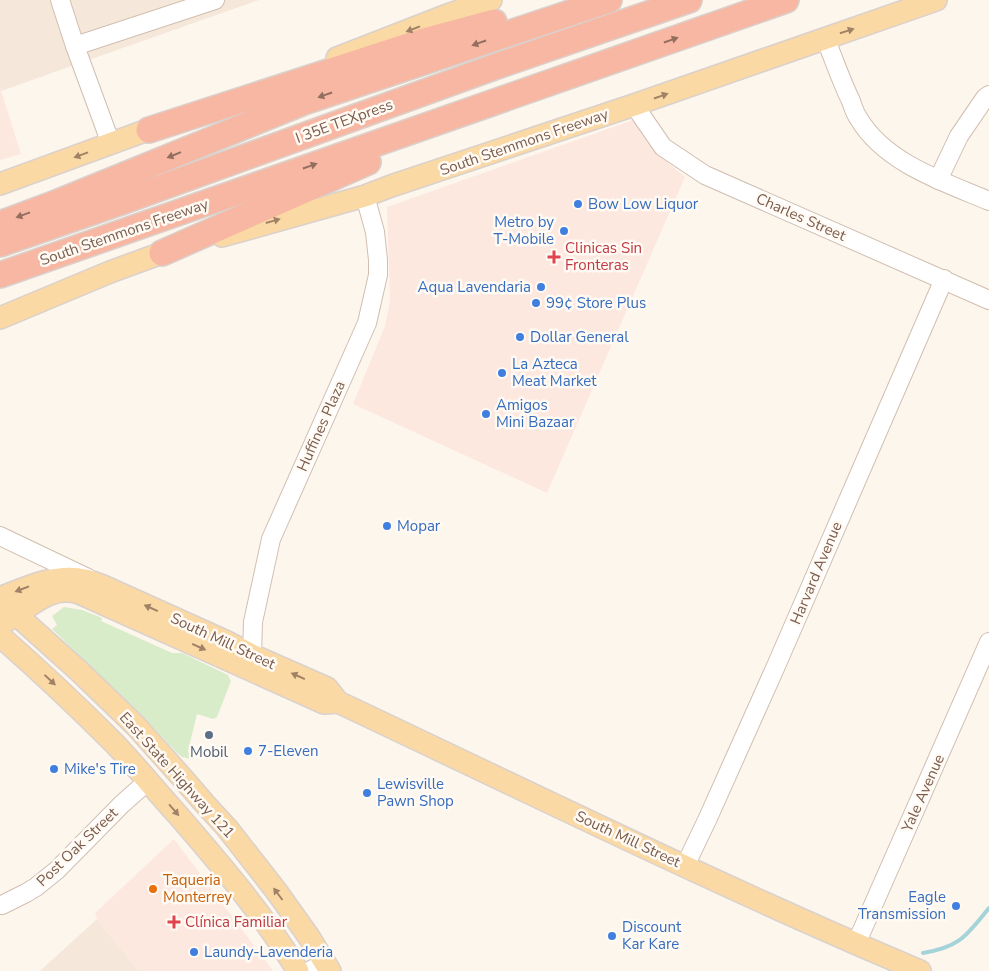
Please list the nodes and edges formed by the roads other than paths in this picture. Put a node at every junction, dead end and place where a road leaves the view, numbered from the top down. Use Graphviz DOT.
graph roads {
  1 [pos="60,0"];
  2 [pos="215,0"];
  3 [pos="492,0"];
  4 [pos="574,0"];
  5 [pos="609,0"];
  6 [pos="689,0"];
  7 [pos="786,0"];
  8 [pos="936,0"];
  9 [pos="825,38"];
  10 [pos="75,46"];
  11 [pos="575,73"];
  12 [pos="989,95"];
  13 [pos="634,105"];
  14 [pos="348,120"];
  15 [pos="149,130"];
  16 [pos="111,144"];
  17 [pos="938,180"];
  18 [pos="6,181"];
  19 [pos="365,196"];
  20 [pos="989,201"];
  21 [pos="56,203"];
  22 [pos="0,224"];
  23 [pos="0,244"];
  24 [pos="162,253"];
  25 [pos="110,272"];
  26 [pos="0,276"];
  27 [pos="944,279"];
  28 [pos="989,300"];
  29 [pos="0,302"];
  30 [pos="0,318"];
  31 [pos="0,536"];
  32 [pos="100,594"];
  33 [pos="0,599"];
  34 [pos="9,620"];
  35 [pos="0,636"];
  36 [pos="989,642"];
  37 [pos="0,651"];
  38 [pos="22,655"];
  39 [pos="250,662"];
  40 [pos="148,781"];
  41 [pos="685,866"];
  42 [pos="2,905"];
  43 [pos="856,944"];
  44 [pos="322,968"];
  45 [pos="298,971"];
  46 [pos="920,971"];
  1 -- 10 [label="street"];
  2 -- 10 [label="street"];
  3 -- 15 [label="main road, one-way"];
  4 -- 15 [label="highway"];
  5 -- 21 [label="highway, one-way"];
  6 -- 14 [label="highway, I 35E TEXpress"];
  11 -- 7 [label="highway, South Stemmons Freeway, one-way"];
  9 -- 8 [label="main road, South Stemmons Freeway, one-way"];
  13 -- 9 [label="main road, South Stemmons Freeway, one-way"];
  9 -- 17 [label="street"];
  10 -- 16 [label="street"];
  11 -- 24 [label="highway"];
  26 -- 11 [label="highway, South Stemmons Freeway, one-way"];
  12 -- 17 [label="street"];
  13 -- 19 [label="main road, South Stemmons Freeway"];
  13 -- 27 [label="street, Charles Street"];
  14 -- 21 [label="highway"];
  14 -- 23 [label="highway, I 35E TEXpress"];
  15 -- 16 [label="main road"];
  16 -- 18 [label="main road, one-way"];
  17 -- 20 [label="street"];
  24 -- 19 [label="main road, South Stemmons Freeway, one-way"];
  19 -- 39 [label="street, Huffines Plaza"];
  21 -- 22 [label="highway, one-way"];
  24 -- 25 [label="main road, South Stemmons Freeway"];
  25 -- 29 [label="main road, South Stemmons Freeway"];
  25 -- 30 [label="main road, South Stemmons Freeway"];
  27 -- 28 [label="street, Charles Street"];
  27 -- 41 [label="street, Harvard Avenue"];
  31 -- 32 [label="street, South Mill Street"];
  32 -- 33 [label="main road, South Mill Street, one-way"];
  32 -- 34 [label="main road, South Mill Street"];
  32 -- 39 [label="main road, South Mill Street"];
  33 -- 34 [label="main road, East State Highway 121"];
  44 -- 34 [label="main road, East State Highway 121, one-way"];
  35 -- 38 [label="main road, East State Highway 121"];
  36 -- 43 [label="street, Yale Avenue"];
  37 -- 38 [label="main road"];
  38 -- 40 [label="main road, East State Highway 121, one-way"];
  39 -- 41 [label="main road, South Mill Street"];
  40 -- 42 [label="street, Post Oak Street"];
  40 -- 45 [label="main road, East State Highway 121, one-way"];
  41 -- 43 [label="main road, South Mill Street"];
  43 -- 46 [label="main road, South Mill Street"];
}
